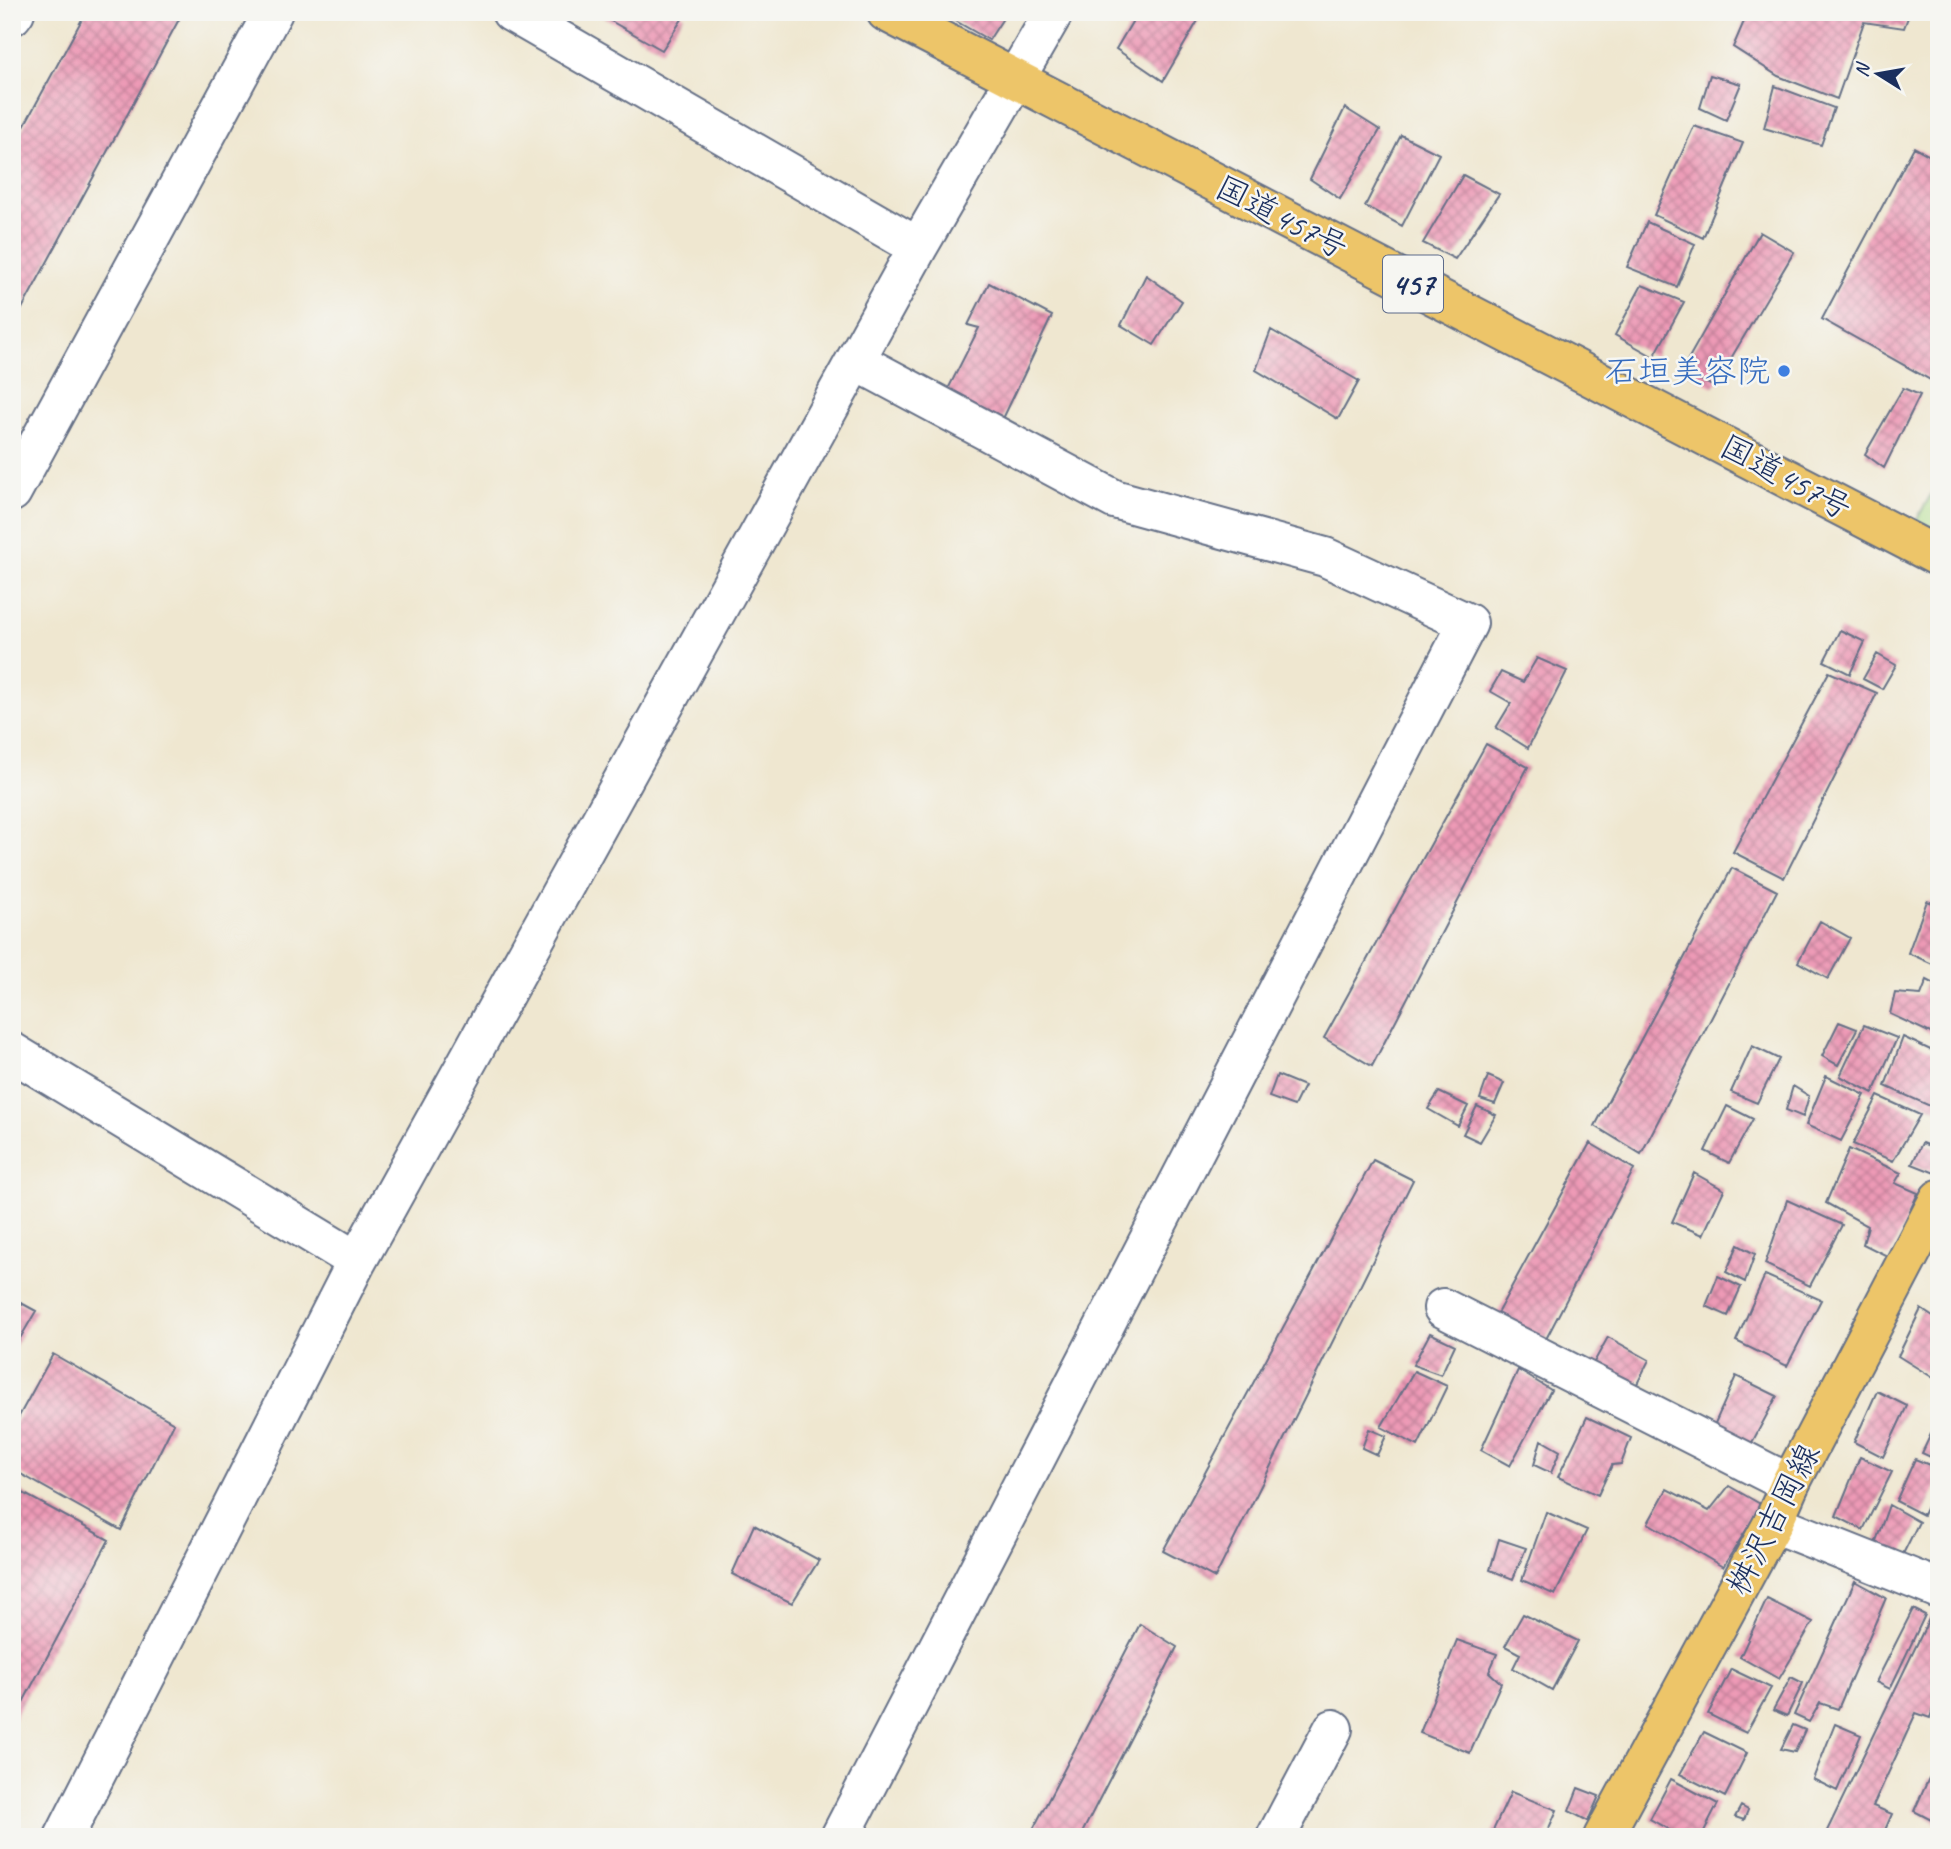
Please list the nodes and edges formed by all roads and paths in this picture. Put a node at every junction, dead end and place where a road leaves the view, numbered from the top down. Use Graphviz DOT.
graph roads {
  1 [pos="273,12"];
  2 [pos="511,12"];
  3 [pos="886,12"];
  4 [pos="1054,12"];
  5 [pos="1014,80"];
  6 [pos="918,247"];
  7 [pos="856,361"];
  8 [pos="12,492"];
  9 [pos="1939,557"];
  10 [pos="12,1052"];
  11 [pos="1939,1199"];
  12 [pos="357,1261"];
  13 [pos="1443,1308"];
  14 [pos="1790,1484"];
  15 [pos="1773,1523"];
  16 [pos="1939,1588"];
  17 [pos="1334,1729"];
  18 [pos="64,1837"];
  19 [pos="840,1837"];
  20 [pos="1276,1837"];
  21 [pos="1603,1837"];
  1 -- 8 [label="street"];
  2 -- 6 [label="street"];
  3 -- 5 [label="main road, 国道457号 / 457"];
  4 -- 5 [label="street"];
  5 -- 6 [label="street"];
  5 -- 9 [label="main road, 国道457号 / 457"];
  6 -- 7 [label="street"];
  7 -- 12 [label="street"];
  7 -- 19 [label="street"];
  10 -- 12 [label="street"];
  11 -- 14 [label="main road, 桝沢吉岡線"];
  12 -- 18 [label="street"];
  13 -- 14 [label="street"];
  14 -- 15 [label="main road, 桝沢吉岡線"];
  15 -- 16 [label="street"];
  15 -- 21 [label="main road, 桝沢吉岡線"];
  17 -- 20 [label="street"];
}
